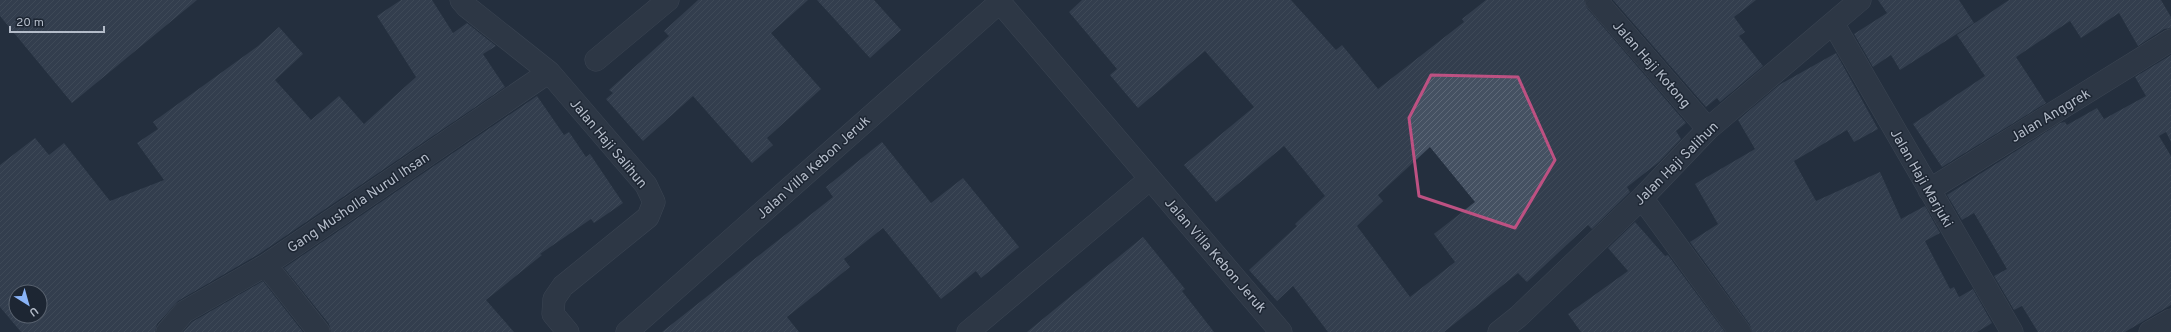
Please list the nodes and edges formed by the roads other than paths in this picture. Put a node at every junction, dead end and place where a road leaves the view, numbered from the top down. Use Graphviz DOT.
graph roads {
  1 [pos="461,0"];
  2 [pos="668,0"];
  3 [pos="1596,0"];
  4 [pos="1860,0"];
  5 [pos="999,1"];
  6 [pos="1833,23"];
  7 [pos="2171,40"];
  8 [pos="596,60"];
  9 [pos="549,72"];
  10 [pos="1708,129"];
  11 [pos="1150,179"];
  12 [pos="1929,190"];
  13 [pos="1642,198"];
  14 [pos="266,265"];
  15 [pos="2171,320"];
  16 [pos="1278,331"];
  17 [pos="167,332"];
  18 [pos="319,332"];
  19 [pos="568,332"];
  20 [pos="627,332"];
  21 [pos="968,332"];
  22 [pos="1499,332"];
  23 [pos="1740,332"];
  24 [pos="2012,332"];
  25 [pos="2150,332"];
  1 -- 9 [label="street, Jalan Haji Salihun"];
  2 -- 8 [label="street"];
  3 -- 10 [label="street, Jalan Haji Kotong"];
  4 -- 6 [label="street, Jalan Haji Salihun"];
  5 -- 11 [label="street, Jalan Villa Kebon Jeruk"];
  5 -- 20 [label="street, Jalan Villa Kebon Jeruk"];
  6 -- 10 [label="street, Jalan Haji Salihun"];
  6 -- 12 [label="street, Jalan Haji Marjuki"];
  7 -- 12 [label="street, Jalan Anggrek"];
  9 -- 14 [label="street, Gang Musholla Nurul Ihsan"];
  9 -- 19 [label="street, Jalan Haji Salihun"];
  10 -- 13 [label="street, Jalan Haji Salihun"];
  11 -- 16 [label="street, Jalan Villa Kebon Jeruk"];
  11 -- 21 [label="street"];
  12 -- 24 [label="street, Jalan Haji Marjuki"];
  13 -- 22 [label="street, Jalan Haji Salihun"];
  13 -- 23 [label="street"];
  14 -- 17 [label="street, Gang Musholla Nurul Ihsan"];
  14 -- 18 [label="street"];
  15 -- 25 [label="street"];
}
